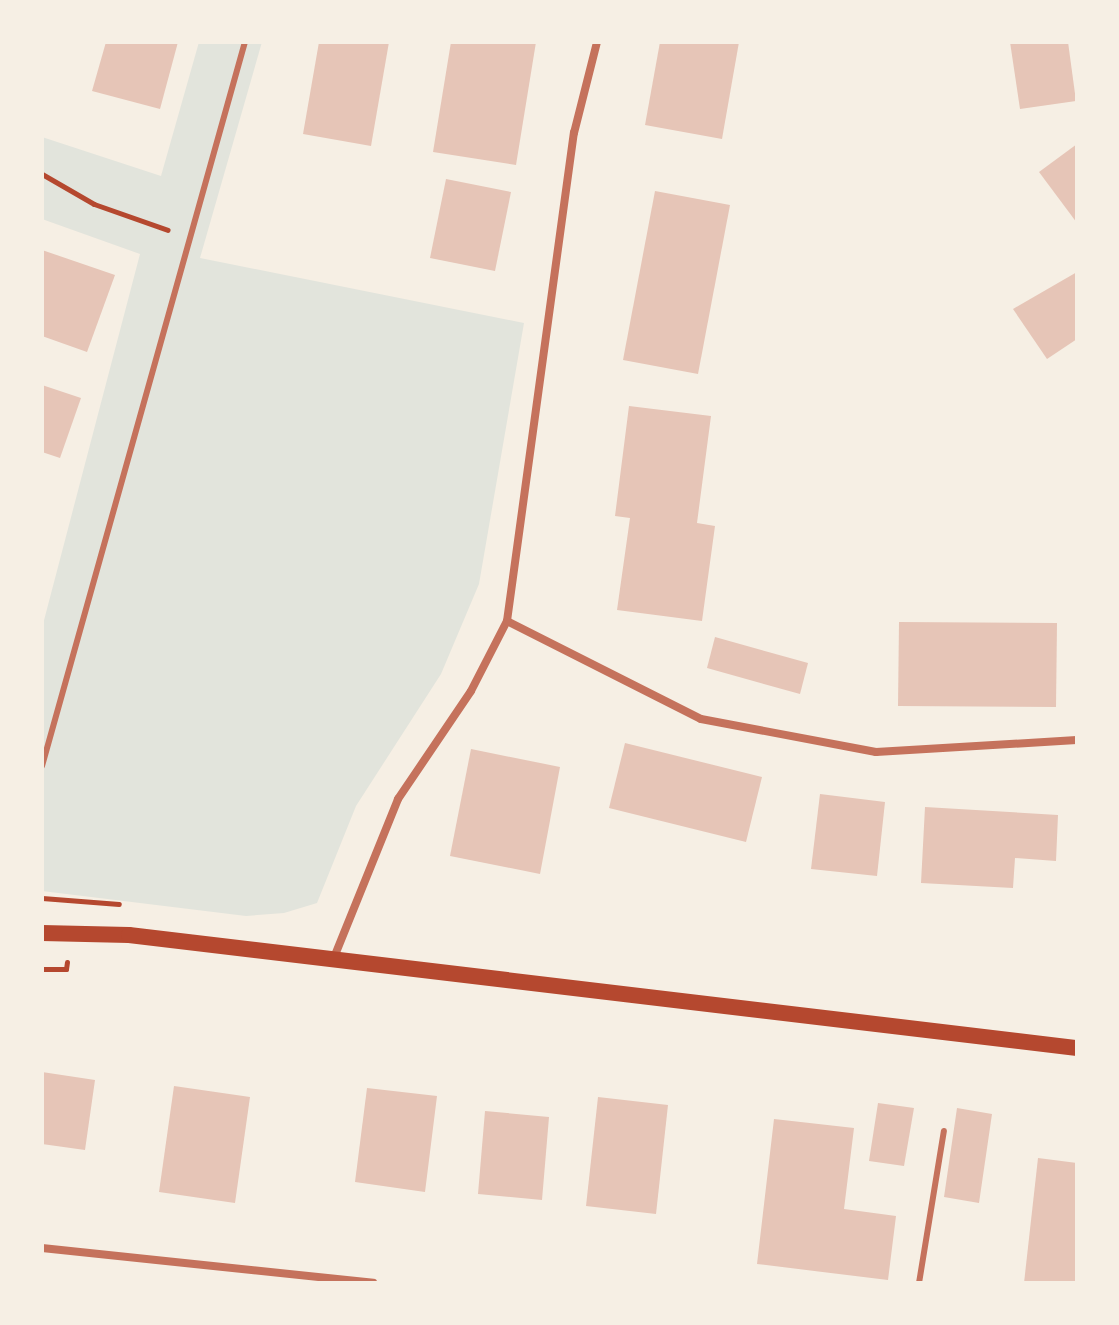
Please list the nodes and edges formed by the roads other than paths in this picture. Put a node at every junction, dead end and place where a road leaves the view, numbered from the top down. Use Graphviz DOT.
graph roads {
  1 [pos="245,42"];
  2 [pos="597,42"];
  3 [pos="507,621"];
  4 [pos="1077,740"];
  5 [pos="42,766"];
  6 [pos="42,933"];
  7 [pos="333,960"];
  8 [pos="1077,1048"];
  9 [pos="944,1131"];
  10 [pos="42,1248"];
  11 [pos="373,1283"];
  12 [pos="919,1283"];
  1 -- 5 [label="lane"];
  2 -- 3 [label="street"];
  3 -- 4 [label="street"];
  3 -- 7 [label="street"];
  6 -- 7 [label="main road"];
  7 -- 8 [label="main road"];
  9 -- 12 [label="lane"];
  10 -- 11 [label="street"];
}
